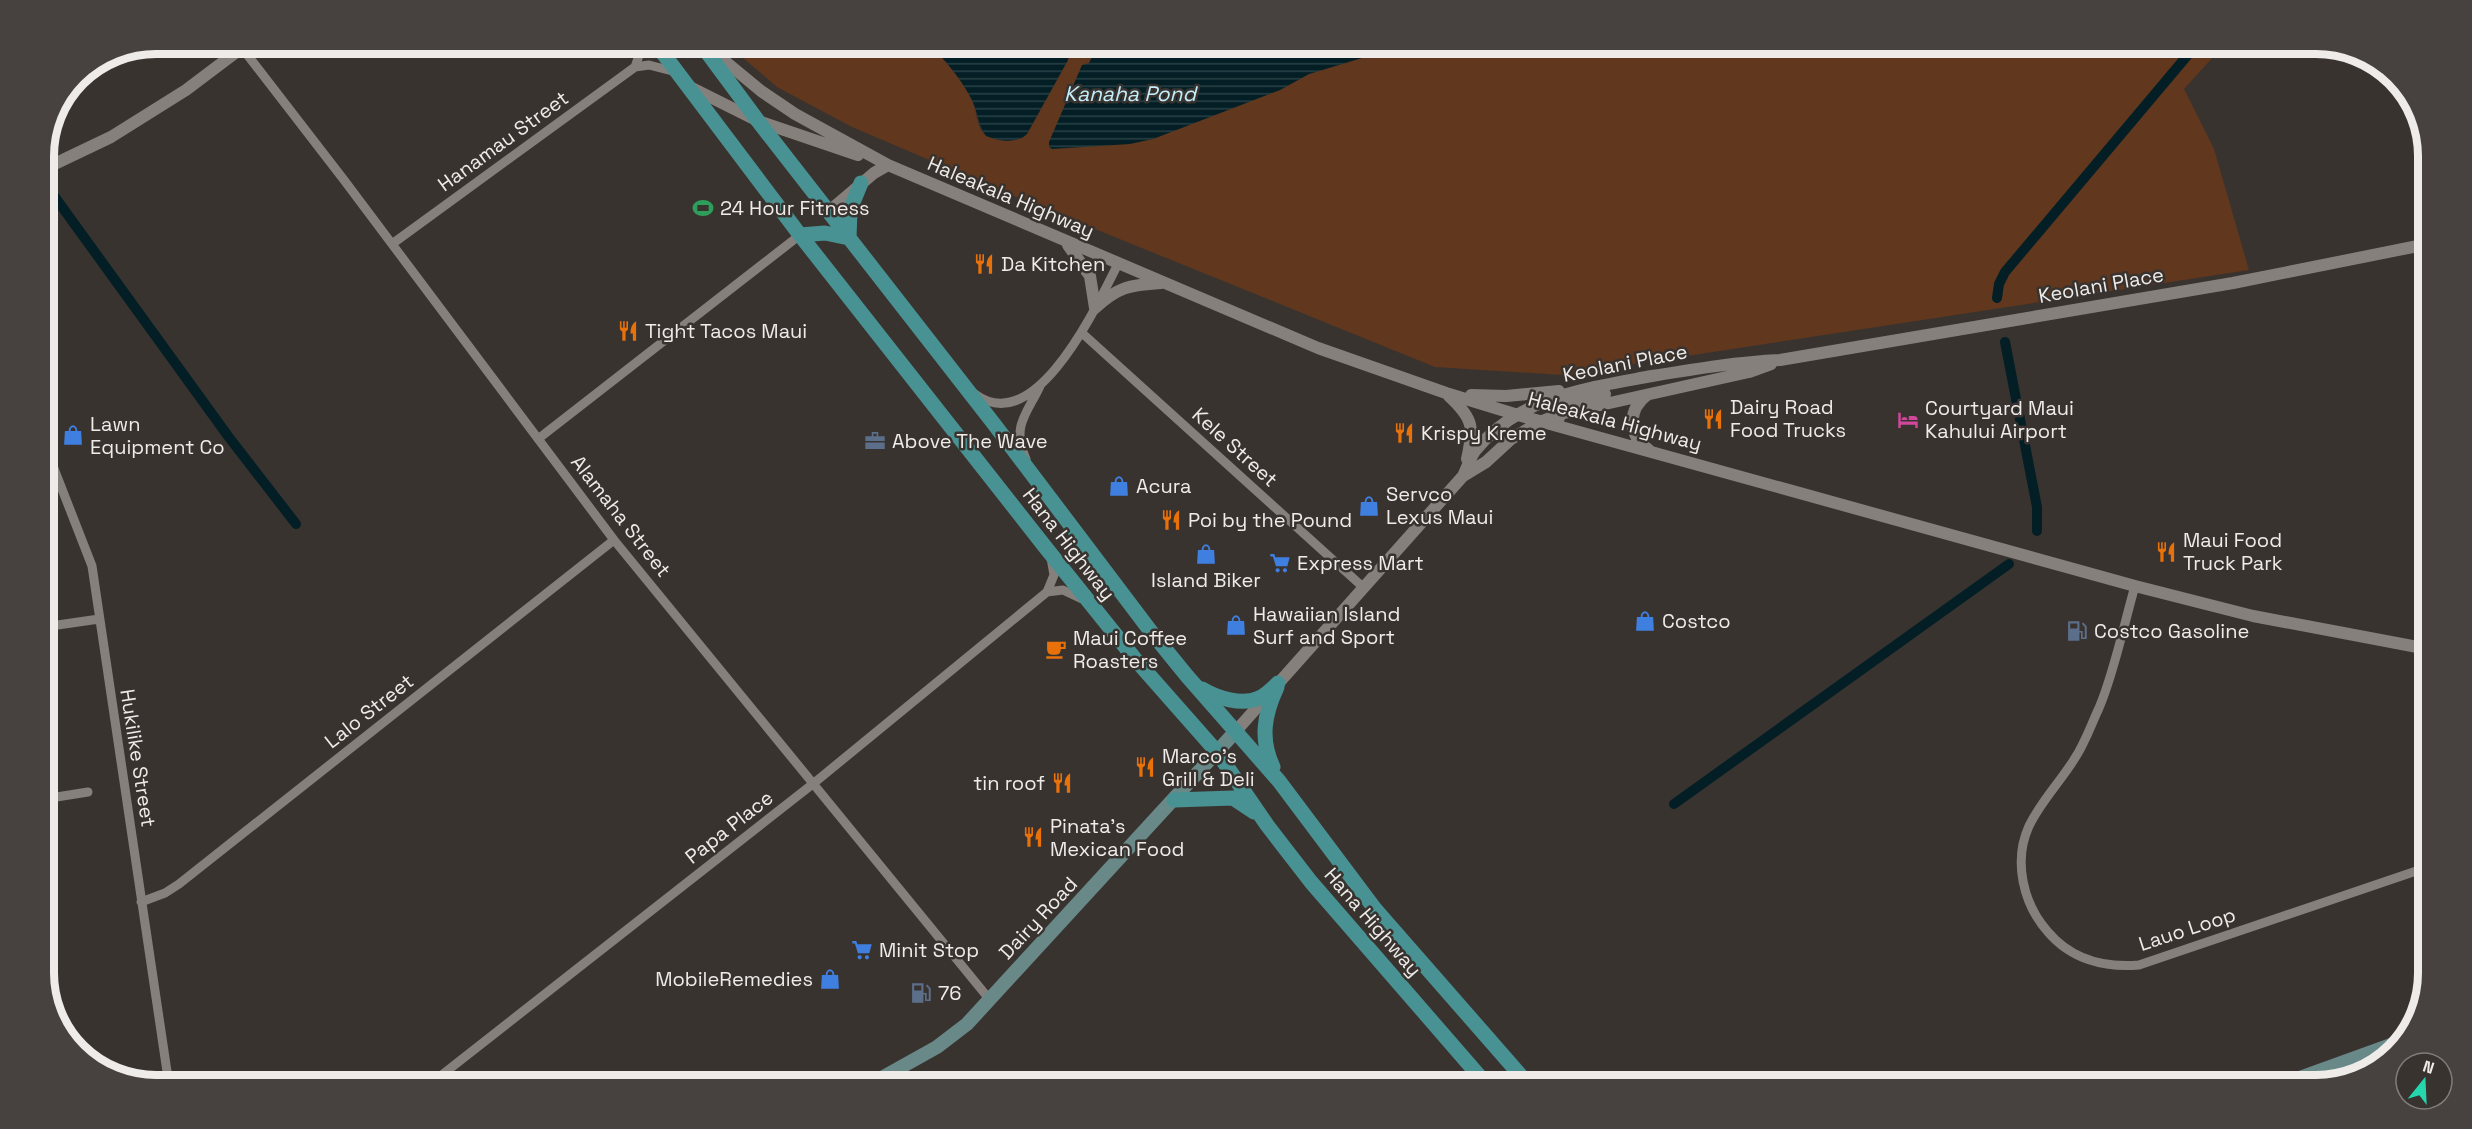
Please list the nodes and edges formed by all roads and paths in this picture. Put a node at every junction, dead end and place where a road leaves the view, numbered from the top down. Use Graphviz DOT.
graph roads {
  1 [pos="231,54"];
  2 [pos="249,54"];
  3 [pos="640,54"];
  4 [pos="664,54"];
  5 [pos="709,54"];
  6 [pos="715,54"];
  7 [pos="635,67"];
  8 [pos="680,73"];
  9 [pos="692,88"];
  10 [pos="758,121"];
  11 [pos="54,164"];
  12 [pos="888,165"];
  13 [pos="861,183"];
  14 [pos="828,212"];
  15 [pos="800,235"];
  16 [pos="849,238"];
  17 [pos="1065,242"];
  18 [pos="392,244"];
  19 [pos="2418,246"];
  20 [pos="1118,264"];
  21 [pos="1164,283"];
  22 [pos="1095,308"];
  23 [pos="1082,333"];
  24 [pos="1780,360"];
  25 [pos="1678,372"];
  26 [pos="1041,384"];
  27 [pos="965,387"];
  28 [pos="1575,390"];
  29 [pos="1653,392"];
  30 [pos="1446,393"];
  31 [pos="1518,415"];
  32 [pos="1559,419"];
  33 [pos="1542,421"];
  34 [pos="538,439"];
  35 [pos="1653,452"];
  36 [pos="54,469"];
  37 [pos="1032,474"];
  38 [pos="1463,476"];
  39 [pos="614,540"];
  40 [pos="1046,548"];
  41 [pos="2135,586"];
  42 [pos="1364,588"];
  43 [pos="1047,592"];
  44 [pos="1089,603"];
  45 [pos="99,619"];
  46 [pos="54,626"];
  47 [pos="2418,648"];
  48 [pos="1187,676"];
  49 [pos="1278,683"];
  50 [pos="1236,731"];
  51 [pos="1217,753"];
  52 [pos="1279,781"];
  53 [pos="814,783"];
  54 [pos="88,792"];
  55 [pos="54,797"];
  56 [pos="1174,800"];
  57 [pos="1267,825"];
  58 [pos="2418,870"];
  59 [pos="141,902"];
  60 [pos="990,1000"];
  61 [pos="1454,1047"];
  62 [pos="2386,1047"];
  63 [pos="167,1075"];
  64 [pos="443,1075"];
  65 [pos="887,1075"];
  66 [pos="1472,1075"];
  67 [pos="1478,1075"];
  68 [pos="1519,1075"];
  69 [pos="2310,1075"];
  1 -- 11 [label="street"];
  2 -- 18 [label="street, Alamaha Street"];
  3 -- 7 [label="street"];
  4 -- 8 [label="main road, Hana Highway"];
  5 -- 10 [label="main road, Hana Highway"];
  6 -- 12 [label="street, Haleakala Highway"];
  7 -- 8 [label="street"];
  7 -- 18 [label="street, Hanamau Street"];
  8 -- 9 [label="main road, Hana Highway"];
  9 -- 10 [label="street, Haleakala Highway"];
  9 -- 15 [label="main road, Hana Highway"];
  10 -- 12 [label="street, Haleakala Highway"];
  10 -- 14 [label="main road, Hana Highway"];
  12 -- 13 [label="street"];
  12 -- 17 [label="street, Haleakala Highway"];
  13 -- 14 [label="street"];
  13 -- 16 [label="main road"];
  14 -- 15 [label="main road"];
  14 -- 16 [label="main road, Hana Highway"];
  15 -- 16 [label="main road"];
  15 -- 34 [label="street"];
  15 -- 40 [label="main road, Hana Highway"];
  16 -- 27 [label="main road, Hana Highway"];
  17 -- 20 [label="street, Haleakala Highway"];
  17 -- 22 [label="street"];
  18 -- 34 [label="street, Alamaha Street"];
  19 -- 24 [label="street, Keolani Place"];
  20 -- 21 [label="street, Haleakala Highway"];
  20 -- 22 [label="street"];
  21 -- 22 [label="street"];
  21 -- 30 [label="street, Haleakala Highway"];
  22 -- 23 [label="street"];
  23 -- 26 [label="street"];
  23 -- 42 [label="street, Kele Street"];
  24 -- 25 [label="street, Keolani Place"];
  24 -- 29 [label="street, Keolani Place"];
  25 -- 28 [label="street, Keolani Place"];
  25 -- 32 [label="street"];
  26 -- 27 [label="street"];
  26 -- 37 [label="street"];
  27 -- 37 [label="main road, Hana Highway"];
  28 -- 30 [label="street"];
  28 -- 31 [label="street, Keolani Place"];
  29 -- 32 [label="street, Keolani Place"];
  29 -- 35 [label="street"];
  30 -- 31 [label="street, Haleakala Highway"];
  30 -- 38 [label="street"];
  31 -- 33 [label="street, Haleakala Highway"];
  31 -- 38 [label="street"];
  32 -- 33 [label="street, Haleakala Highway"];
  32 -- 35 [label="street, Haleakala Highway"];
  33 -- 38 [label="street"];
  34 -- 39 [label="street, Alamaha Street"];
  35 -- 41 [label="street, Haleakala Highway"];
  36 -- 45 [label="street, Hukilike Street"];
  37 -- 48 [label="main road, Hana Highway"];
  38 -- 42 [label="street"];
  39 -- 53 [label="street, Alamaha Street"];
  39 -- 59 [label="street, Lalo Street"];
  40 -- 43 [label="street"];
  40 -- 44 [label="main road, Hana Highway"];
  41 -- 47 [label="street, Haleakala Highway"];
  41 -- 58 [label="street, Lauo Loop"];
  42 -- 49 [label="street"];
  43 -- 44 [label="street"];
  43 -- 53 [label="street, Papa Place"];
  44 -- 51 [label="main road, Hana Highway"];
  45 -- 46 [label="street"];
  45 -- 59 [label="street, Hukilike Street"];
  48 -- 49 [label="main road"];
  48 -- 50 [label="main road, Hana Highway"];
  49 -- 50 [label="street"];
  49 -- 52 [label="main road"];
  50 -- 51 [label="main road, Dairy Road"];
  50 -- 52 [label="main road, Hana Highway"];
  51 -- 56 [label="main road, Dairy Road"];
  51 -- 57 [label="main road, Hana Highway"];
  52 -- 68 [label="main road, Hana Highway"];
  53 -- 60 [label="street, Alamaha Street"];
  53 -- 64 [label="street, Papa Place"];
  54 -- 55 [label="street"];
  56 -- 57 [label="main road"];
  56 -- 60 [label="main road, Dairy Road"];
  57 -- 61 [label="main road, Hana Highway"];
  59 -- 63 [label="street, Hukilike Street"];
  60 -- 65 [label="main road, Dairy Road"];
  61 -- 66 [label="main road"];
  61 -- 67 [label="main road, Hana Highway"];
  62 -- 69 [label="main road"];
}
